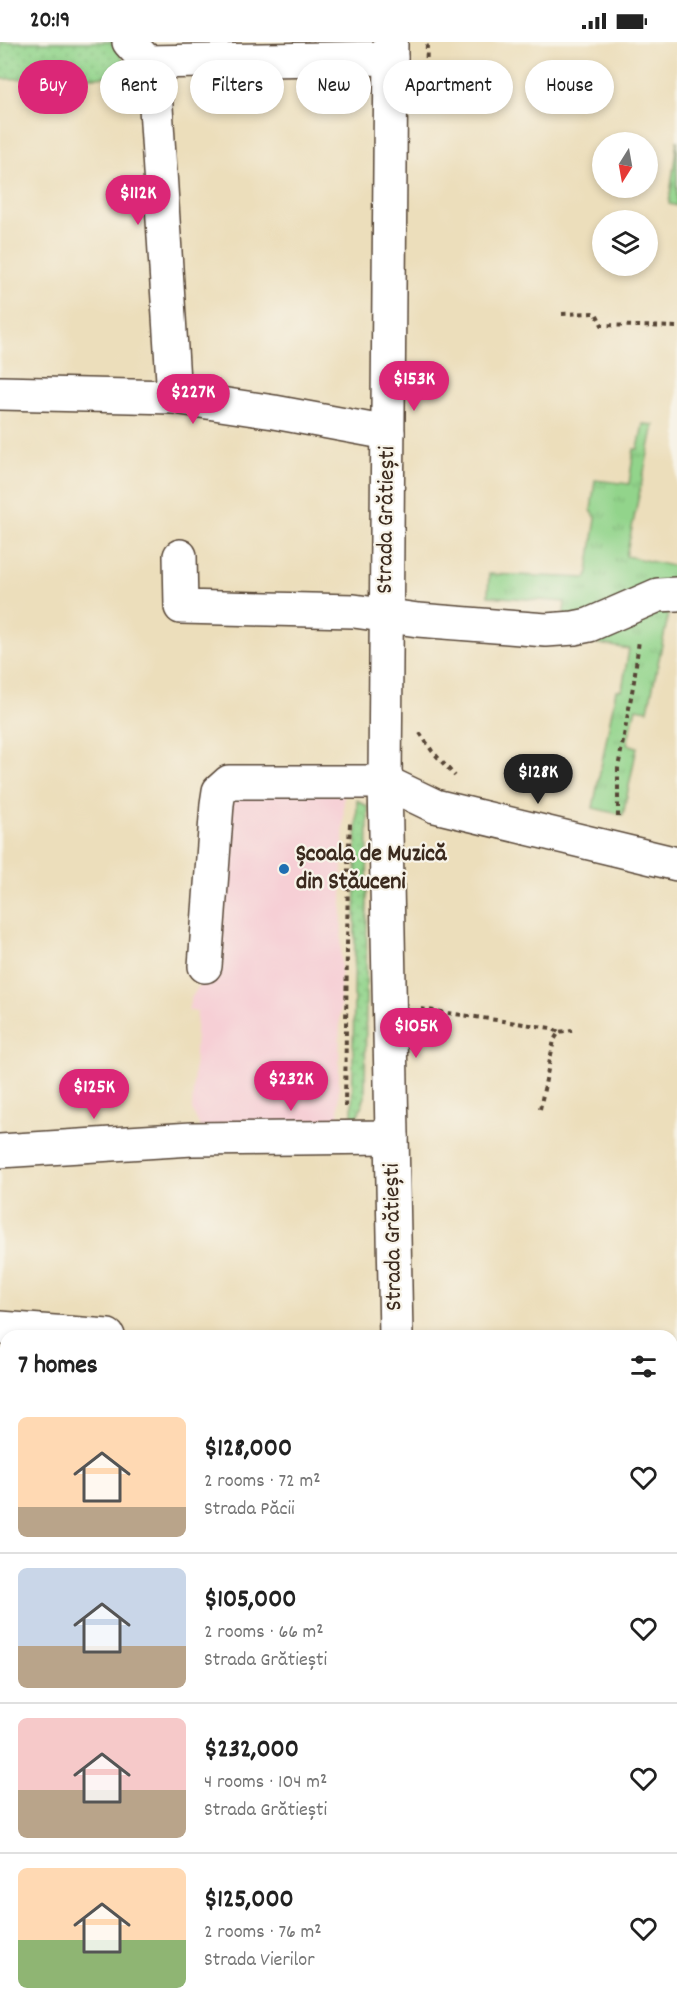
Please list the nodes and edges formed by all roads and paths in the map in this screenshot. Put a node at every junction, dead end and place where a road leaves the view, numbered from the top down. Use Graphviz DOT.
graph roads {
  1 [pos="391,50"];
  2 [pos="138,52"];
  3 [pos="562,314"];
  4 [pos="677,327"];
  5 [pos="0,393"];
  6 [pos="174,397"];
  7 [pos="388,433"];
  8 [pos="180,556"];
  9 [pos="677,594"];
  10 [pos="644,600"];
  11 [pos="386,616"];
  12 [pos="417,729"];
  13 [pos="456,778"];
  14 [pos="385,782"];
  15 [pos="618,821"];
  16 [pos="677,864"];
  17 [pos="205,966"];
  18 [pos="389,1004"];
  19 [pos="572,1030"];
  20 [pos="559,1032"];
  21 [pos="540,1109"];
  22 [pos="392,1137"];
  23 [pos="0,1151"];
  24 [pos="0,1328"];
  25 [pos="27,1330"];
  26 [pos="396,1330"];
  1 -- 2 [label="street"];
  1 -- 7 [label="street, Strada Grătiești"];
  2 -- 6 [label="street"];
  3 -- 4 [label="path"];
  5 -- 6 [label="street"];
  6 -- 7 [label="street"];
  7 -- 11 [label="street, Strada Grătiești"];
  8 -- 11 [label="street"];
  9 -- 10 [label="street"];
  10 -- 11 [label="street"];
  10 -- 15 [label="path"];
  11 -- 14 [label="street, Strada Grătiești"];
  12 -- 13 [label="path"];
  14 -- 16 [label="street"];
  14 -- 17 [label="street"];
  14 -- 18 [label="street, Strada Grătiești"];
  18 -- 20 [label="path"];
  18 -- 22 [label="street, Strada Grătiești"];
  19 -- 20 [label="path"];
  20 -- 21 [label="path"];
  22 -- 23 [label="street, Strada Grătiești"];
  22 -- 26 [label="street, Strada Grătiești"];
  24 -- 25 [label="street"];
}
